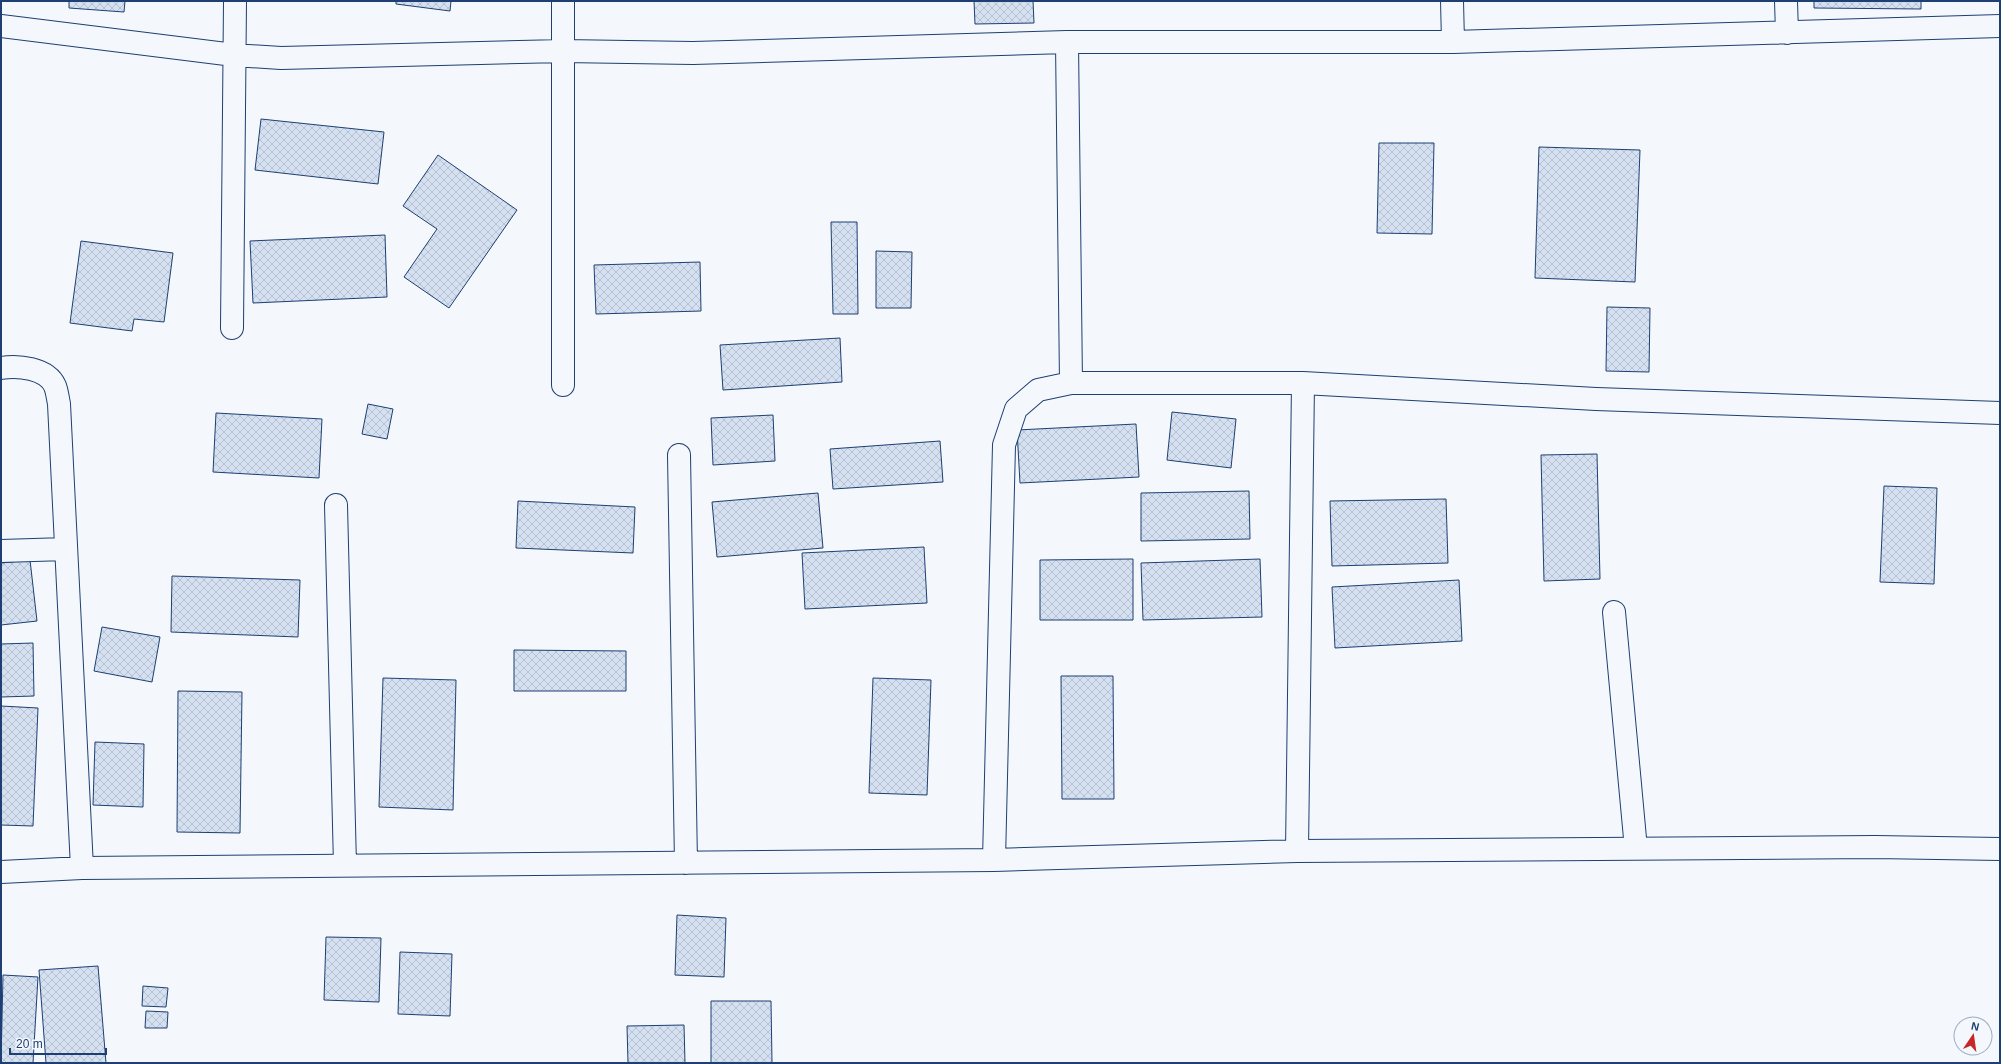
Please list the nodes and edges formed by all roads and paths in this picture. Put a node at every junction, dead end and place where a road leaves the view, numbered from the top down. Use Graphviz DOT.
graph roads {
  1 [pos="235,1"];
  2 [pos="563,1"];
  3 [pos="1452,1"];
  4 [pos="1786,1"];
  5 [pos="1,26"];
  6 [pos="2000,26"];
  7 [pos="1787,33"];
  8 [pos="1067,42"];
  9 [pos="1453,42"];
  10 [pos="563,51"];
  11 [pos="234,55"];
  12 [pos="232,328"];
  13 [pos="1,368"];
  14 [pos="1071,383"];
  15 [pos="1303,383"];
  16 [pos="563,385"];
  17 [pos="2000,413"];
  18 [pos="679,455"];
  19 [pos="336,505"];
  20 [pos="66,549"];
  21 [pos="1,551"];
  22 [pos="1614,612"];
  23 [pos="1636,849"];
  24 [pos="2000,849"];
  25 [pos="1297,851"];
  26 [pos="994,860"];
  27 [pos="686,862"];
  28 [pos="345,865"];
  29 [pos="82,868"];
  30 [pos="1,872"];
  1 -- 11 [label="street"];
  2 -- 10 [label="street"];
  3 -- 9 [label="street"];
  4 -- 7 [label="street"];
  5 -- 11 [label="street"];
  6 -- 7 [label="street"];
  7 -- 9 [label="street"];
  8 -- 9 [label="street"];
  8 -- 10 [label="street"];
  8 -- 14 [label="street"];
  10 -- 11 [label="street"];
  10 -- 16 [label="street"];
  11 -- 12 [label="street"];
  13 -- 20 [label="street"];
  14 -- 15 [label="street"];
  14 -- 26 [label="street"];
  15 -- 17 [label="street"];
  15 -- 25 [label="street"];
  18 -- 27 [label="street"];
  19 -- 28 [label="street"];
  20 -- 21 [label="street"];
  20 -- 29 [label="street"];
  22 -- 23 [label="street"];
  23 -- 24 [label="street"];
  23 -- 25 [label="street"];
  25 -- 26 [label="street"];
  26 -- 27 [label="street"];
  27 -- 28 [label="street"];
  28 -- 29 [label="street"];
  29 -- 30 [label="street"];
}
